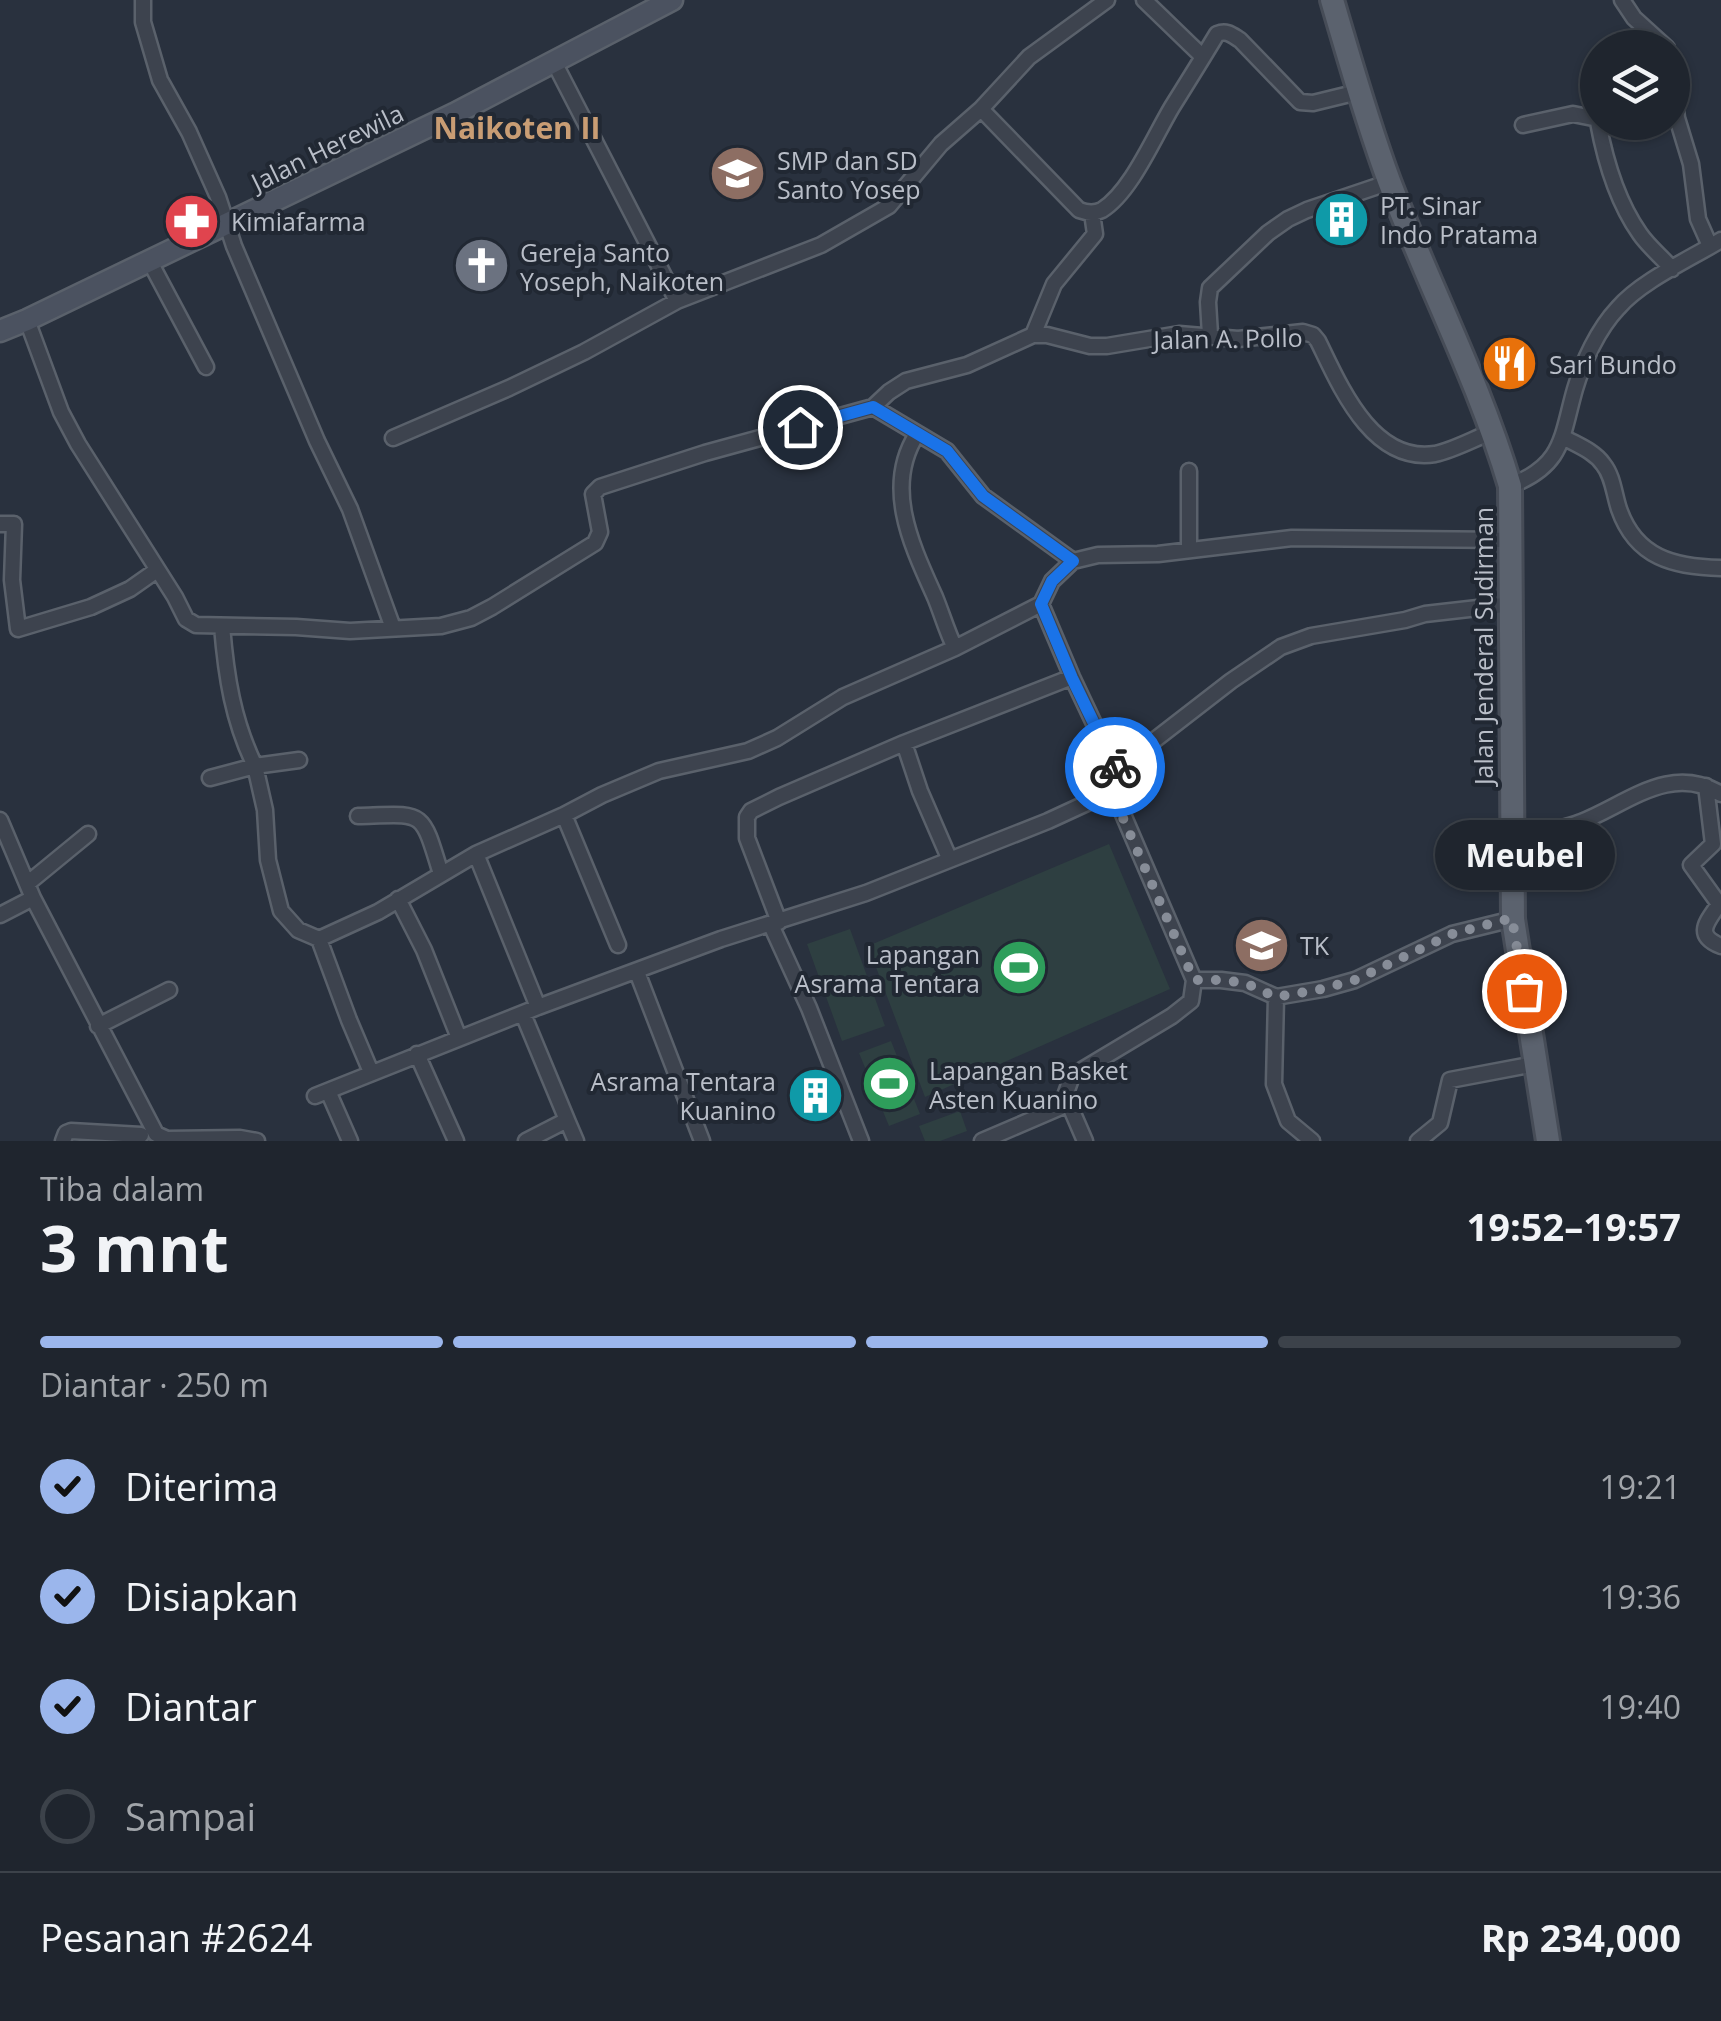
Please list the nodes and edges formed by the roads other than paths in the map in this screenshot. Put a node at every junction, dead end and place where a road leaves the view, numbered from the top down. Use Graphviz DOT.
graph roads {
  1 [pos="143,0"];
  2 [pos="672,0"];
  3 [pos="1107,0"];
  4 [pos="1144,0"];
  5 [pos="1332,0"];
  6 [pos="1622,0"];
  7 [pos="1647,30"];
  8 [pos="1203,57"];
  9 [pos="554,62"];
  10 [pos="1358,92"];
  11 [pos="980,108"];
  12 [pos="1580,116"];
  13 [pos="1523,124"];
  14 [pos="1603,140"];
  15 [pos="1684,140"];
  16 [pos="1390,182"];
  17 [pos="1092,213"];
  18 [pos="226,224"];
  19 [pos="1716,243"];
  20 [pos="149,260"];
  21 [pos="1672,270"];
  22 [pos="678,301"];
  23 [pos="27,320"];
  24 [pos="0,330"];
  25 [pos="1033,335"];
  26 [pos="1210,335"];
  27 [pos="206,367"];
  28 [pos="873,407"];
  29 [pos="1494,431"];
  30 [pos="917,434"];
  31 [pos="1564,437"];
  32 [pos="393,438"];
  33 [pos="1189,471"];
  34 [pos="1510,486"];
  35 [pos="7,524"];
  36 [pos="1511,540"];
  37 [pos="1189,550"];
  38 [pos="1073,561"];
  39 [pos="1721,568"];
  40 [pos="157,570"];
  41 [pos="1041,604"];
  42 [pos="1512,604"];
  43 [pos="222,626"];
  44 [pos="393,628"];
  45 [pos="955,648"];
  46 [pos="1072,678"];
  47 [pos="904,743"];
  48 [pos="299,760"];
  49 [pos="255,766"];
  50 [pos="1116,770"];
  51 [pos="210,778"];
  52 [pos="1706,786"];
  53 [pos="1113,791"];
  54 [pos="1721,794"];
  55 [pos="564,815"];
  56 [pos="358,816"];
  57 [pos="0,820"];
  58 [pos="88,834"];
  59 [pos="1512,837"];
  60 [pos="476,854"];
  61 [pos="949,858"];
  62 [pos="440,874"];
  63 [pos="30,891"];
  64 [pos="398,898"];
  65 [pos="0,915"];
  66 [pos="1512,918"];
  67 [pos="775,924"];
  68 [pos="319,938"];
  69 [pos="618,945"];
  70 [pos="1721,946"];
  71 [pos="637,972"];
  72 [pos="1194,980"];
  73 [pos="169,990"];
  74 [pos="1276,997"];
  75 [pos="538,1007"];
  76 [pos="523,1014"];
  77 [pos="98,1026"];
  78 [pos="459,1038"];
  79 [pos="417,1054"];
  80 [pos="1535,1064"];
  81 [pos="372,1072"];
  82 [pos="1066,1096"];
  83 [pos="147,1114"];
  84 [pos="567,1120"];
  85 [pos="141,1138"];
  86 [pos="251,1140"];
  87 [pos="63,1141"];
  88 [pos="350,1141"];
  89 [pos="456,1141"];
  90 [pos="526,1141"];
  91 [pos="576,1141"];
  92 [pos="702,1141"];
  93 [pos="861,1141"];
  94 [pos="982,1141"];
  95 [pos="1084,1141"];
  96 [pos="1312,1141"];
  97 [pos="1418,1141"];
  98 [pos="1548,1141"];
  1 -- 18 [label="street"];
  2 -- 9 [label="main road, Jalan Herewila"];
  3 -- 11 [label="street"];
  4 -- 8 [label="street"];
  5 -- 10 [label="main road, Jalan Jenderal Sudirman"];
  6 -- 7 [label="street"];
  8 -- 10 [label="street"];
  8 -- 17 [label="street"];
  9 -- 18 [label="main road, Jalan Herewila"];
  9 -- 22 [label="street"];
  10 -- 16 [label="main road, Jalan Jenderal Sudirman"];
  11 -- 17 [label="street"];
  11 -- 22 [label="street"];
  12 -- 13 [label="street"];
  14 -- 21 [label="street"];
  15 -- 19 [label="street"];
  16 -- 26 [label="street"];
  16 -- 29 [label="main road, Jalan Jenderal Sudirman"];
  17 -- 25 [label="street"];
  18 -- 20 [label="main road, Jalan Herewila"];
  18 -- 44 [label="street"];
  19 -- 21 [label="street"];
  20 -- 23 [label="main road, Jalan Herewila"];
  20 -- 27 [label="street"];
  21 -- 31 [label="street"];
  22 -- 32 [label="street"];
  23 -- 24 [label="main road, Jalan Herewila"];
  23 -- 40 [label="street"];
  25 -- 26 [label="street, Jalan A. Pollo"];
  25 -- 28 [label="street"];
  26 -- 29 [label="street, Jalan A. Pollo"];
  28 -- 30 [label="street"];
  28 -- 44 [label="street"];
  29 -- 34 [label="main road, Jalan Jenderal Sudirman"];
  30 -- 38 [label="street"];
  30 -- 45 [label="street"];
  31 -- 34 [label="street"];
  31 -- 39 [label="street"];
  33 -- 37 [label="street"];
  34 -- 36 [label="main road, Jalan Jenderal Sudirman"];
  35 -- 40 [label="street"];
  36 -- 37 [label="street"];
  36 -- 42 [label="main road, Jalan Jenderal Sudirman"];
  37 -- 38 [label="street"];
  38 -- 41 [label="street"];
  40 -- 43 [label="street"];
  41 -- 45 [label="street"];
  41 -- 46 [label="street"];
  42 -- 50 [label="street"];
  42 -- 59 [label="main road, Jalan Jenderal Sudirman"];
  43 -- 44 [label="street"];
  43 -- 49 [label="street"];
  45 -- 55 [label="street"];
  46 -- 47 [label="street"];
  46 -- 50 [label="street"];
  47 -- 61 [label="street"];
  47 -- 67 [label="street"];
  48 -- 49 [label="street"];
  49 -- 51 [label="street"];
  49 -- 68 [label="street"];
  50 -- 53 [label="street"];
  52 -- 54 [label="street"];
  52 -- 59 [label="street"];
  52 -- 70 [label="street"];
  53 -- 61 [label="street"];
  53 -- 72 [label="street"];
  55 -- 60 [label="street"];
  55 -- 69 [label="street"];
  56 -- 62 [label="street"];
  57 -- 63 [label="street"];
  58 -- 63 [label="street"];
  59 -- 66 [label="main road, Jalan Jenderal Sudirman"];
  60 -- 62 [label="street"];
  60 -- 75 [label="street"];
  61 -- 67 [label="street"];
  62 -- 64 [label="street"];
  63 -- 65 [label="street"];
  63 -- 77 [label="street"];
  64 -- 68 [label="street"];
  64 -- 78 [label="street"];
  66 -- 74 [label="street"];
  66 -- 80 [label="main road, Jalan Jenderal Sudirman"];
  67 -- 71 [label="street"];
  67 -- 93 [label="street"];
  68 -- 81 [label="street"];
  71 -- 75 [label="street"];
  71 -- 92 [label="street"];
  72 -- 74 [label="street"];
  72 -- 82 [label="street"];
  73 -- 77 [label="street"];
  74 -- 96 [label="street"];
  75 -- 76 [label="street"];
  76 -- 78 [label="street"];
  76 -- 84 [label="street"];
  77 -- 83 [label="street"];
  78 -- 79 [label="street"];
  79 -- 81 [label="street"];
  79 -- 89 [label="street"];
  80 -- 97 [label="street"];
  80 -- 98 [label="main road, Jalan Jenderal Sudirman"];
  81 -- 88 [label="street"];
  82 -- 94 [label="street"];
  82 -- 95 [label="street"];
  83 -- 85 [label="street"];
  83 -- 86 [label="street"];
  84 -- 90 [label="street"];
  84 -- 91 [label="street"];
  85 -- 87 [label="street"];
}
